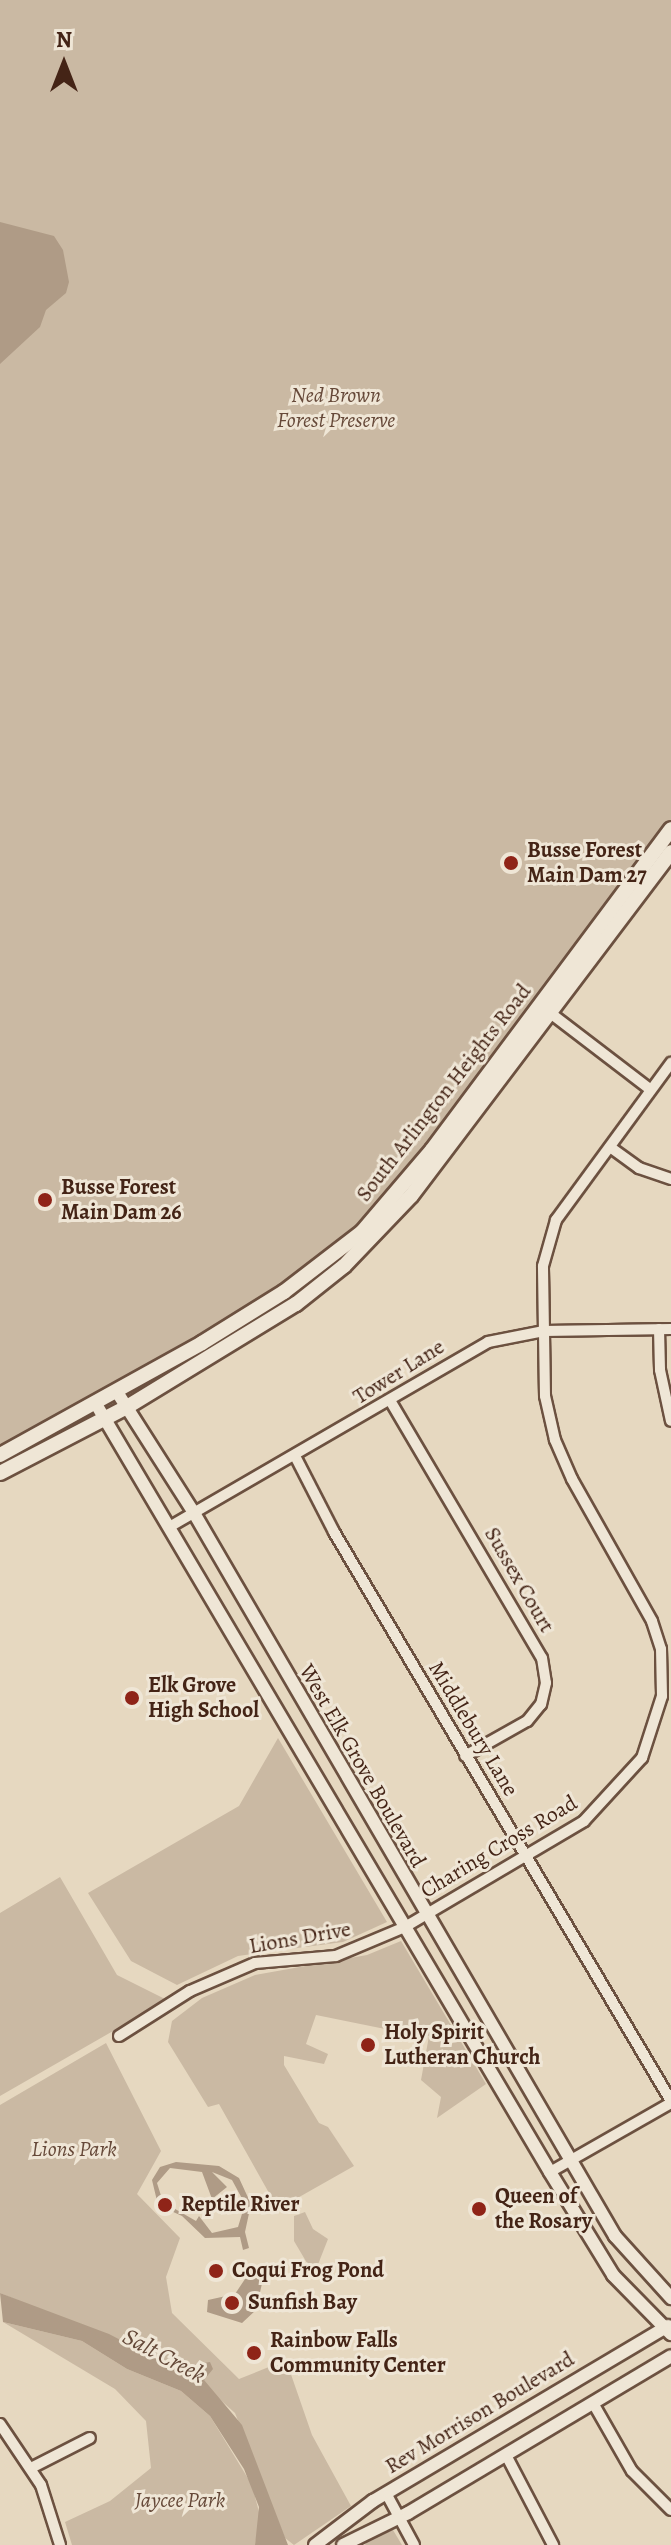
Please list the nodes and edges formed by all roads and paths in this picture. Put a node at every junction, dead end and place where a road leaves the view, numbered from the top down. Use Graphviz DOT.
graph roads {
  1 [pos="671,829"];
  2 [pos="671,852"];
  3 [pos="549,1012"];
  4 [pos="671,1063"];
  5 [pos="651,1090"];
  6 [pos="610,1147"];
  7 [pos="671,1179"];
  8 [pos="665,1329"];
  9 [pos="544,1331"];
  10 [pos="117,1392"];
  11 [pos="391,1402"];
  12 [pos="96,1404"];
  13 [pos="127,1407"];
  14 [pos="105,1419"];
  15 [pos="671,1421"];
  16 [pos="0,1455"];
  17 [pos="295,1456"];
  18 [pos="0,1473"];
  19 [pos="194,1513"];
  20 [pos="171,1526"];
  21 [pos="666,1696"];
  22 [pos="465,1756"];
  23 [pos="526,1856"];
  24 [pos="425,1915"];
  25 [pos="405,1927"];
  26 [pos="119,2036"];
  27 [pos="671,2102"];
  28 [pos="573,2159"];
  29 [pos="550,2172"];
  30 [pos="671,2298"];
  31 [pos="668,2329"];
  32 [pos="671,2356"];
  33 [pos="593,2403"];
  34 [pos="0,2424"];
  35 [pos="90,2438"];
  36 [pos="506,2455"];
  37 [pos="31,2468"];
  38 [pos="386,2493"];
  39 [pos="671,2510"];
  40 [pos="399,2518"];
  41 [pos="60,2545"];
  42 [pos="315,2545"];
  43 [pos="343,2545"];
  44 [pos="414,2545"];
  45 [pos="553,2545"];
  1 -- 10 [label="main road, South Arlington Heights Road"];
  2 -- 3 [label="main road, South Arlington Heights Road"];
  3 -- 5 [label="street"];
  3 -- 13 [label="main road, South Arlington Heights Road"];
  4 -- 5 [label="street, Charing Cross Road"];
  5 -- 6 [label="street, Charing Cross Road"];
  6 -- 7 [label="street"];
  6 -- 9 [label="street, Charing Cross Road"];
  8 -- 9 [label="street, Tower Lane"];
  8 -- 15 [label="street"];
  9 -- 11 [label="street, Tower Lane"];
  9 -- 21 [label="street, Charing Cross Road"];
  10 -- 12 [label="main road, South Arlington Heights Road"];
  10 -- 13 [label="street, West Elk Grove Boulevard"];
  11 -- 17 [label="street, Tower Lane"];
  11 -- 22 [label="street, Sussex Court"];
  12 -- 14 [label="street, West Elk Grove Boulevard"];
  12 -- 16 [label="main road, South Arlington Heights Road"];
  13 -- 14 [label="main road, South Arlington Heights Road"];
  13 -- 19 [label="street, West Elk Grove Boulevard"];
  14 -- 18 [label="main road, South Arlington Heights Road"];
  14 -- 20 [label="street, West Elk Grove Boulevard"];
  17 -- 19 [label="street, Tower Lane"];
  17 -- 22 [label="street, Middlebury Lane"];
  19 -- 20 [label="street, Tower Lane"];
  19 -- 24 [label="street, West Elk Grove Boulevard"];
  20 -- 25 [label="street, West Elk Grove Boulevard"];
  21 -- 23 [label="street, Charing Cross Road"];
  22 -- 23 [label="street, Middlebury Lane"];
  23 -- 24 [label="street, Charing Cross Road"];
  23 -- 27 [label="street, Middlebury Lane"];
  24 -- 25 [label="street, Charing Cross Road"];
  24 -- 28 [label="street, West Elk Grove Boulevard"];
  25 -- 26 [label="street, Lions Drive"];
  25 -- 29 [label="street, West Elk Grove Boulevard"];
  27 -- 28 [label="street"];
  28 -- 29 [label="street"];
  28 -- 30 [label="street, West Elk Grove Boulevard"];
  29 -- 31 [label="street, West Elk Grove Boulevard"];
  31 -- 38 [label="street, Rev Morrison Boulevard"];
  32 -- 33 [label="street"];
  33 -- 36 [label="street"];
  33 -- 39 [label="street"];
  34 -- 37 [label="street"];
  35 -- 37 [label="street"];
  36 -- 40 [label="street"];
  36 -- 45 [label="street"];
  37 -- 41 [label="street"];
  38 -- 40 [label="street"];
  38 -- 42 [label="street, Rev Morrison Boulevard"];
  40 -- 43 [label="street"];
  40 -- 44 [label="street"];
}
